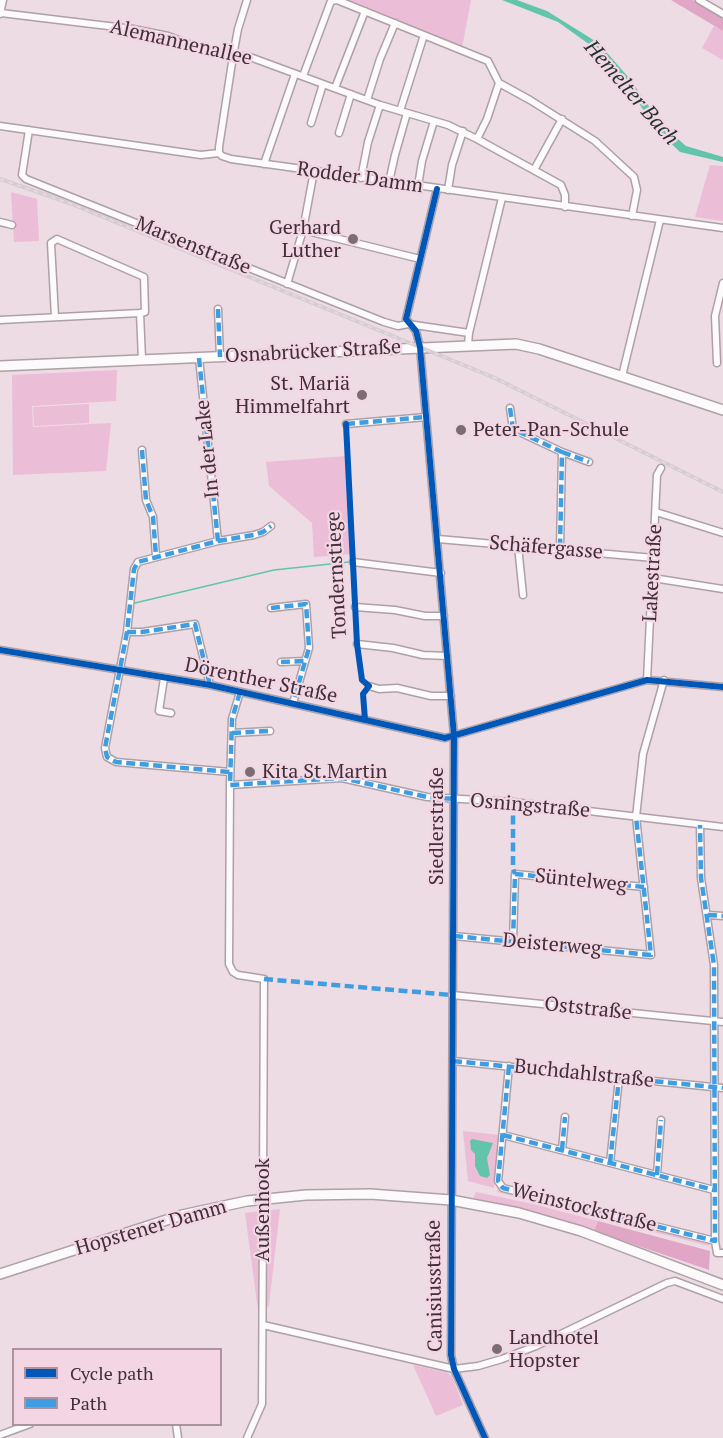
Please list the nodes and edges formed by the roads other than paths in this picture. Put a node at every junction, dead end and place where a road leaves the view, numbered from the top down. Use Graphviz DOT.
graph roads {
  1 [pos="3,0"];
  2 [pos="247,0"];
  3 [pos="699,0"];
  4 [pos="365,11"];
  5 [pos="0,13"];
  6 [pos="723,14"];
  7 [pos="395,23"];
  8 [pos="424,35"];
  9 [pos="233,56"];
  10 [pos="299,75"];
  11 [pos="499,83"];
  12 [pos="323,84"];
  13 [pos="335,88"];
  14 [pos="351,94"];
  15 [pos="367,100"];
  16 [pos="380,105"];
  17 [pos="403,112"];
  18 [pos="562,119"];
  19 [pos="434,121"];
  20 [pos="311,123"];
  21 [pos="0,126"];
  22 [pos="29,130"];
  23 [pos="463,131"];
  24 [pos="339,133"];
  25 [pos="477,139"];
  26 [pos="219,153"];
  27 [pos="264,164"];
  28 [pos="534,170"];
  29 [pos="314,171"];
  30 [pos="361,178"];
  31 [pos="389,182"];
  32 [pos="418,186"];
  33 [pos="437,189"];
  34 [pos="448,190"];
  35 [pos="502,198"];
  36 [pos="565,207"];
  37 [pos="632,216"];
  38 [pos="660,220"];
  39 [pos="0,222"];
  40 [pos="12,225"];
  41 [pos="723,228"];
  42 [pos="303,230"];
  43 [pos="420,259"];
  44 [pos="723,283"];
  45 [pos="287,284"];
  46 [pos="218,309"];
  47 [pos="140,313"];
  48 [pos="55,317"];
  49 [pos="0,320"];
  50 [pos="715,322"];
  51 [pos="723,322"];
  52 [pos="408,324"];
  53 [pos="469,333"];
  54 [pos="468,345"];
  55 [pos="420,347"];
  56 [pos="220,357"];
  57 [pos="199,358"];
  58 [pos="142,360"];
  59 [pos="717,363"];
  60 [pos="0,366"];
  61 [pos="622,376"];
  62 [pos="510,408"];
  63 [pos="723,410"];
  64 [pos="426,417"];
  65 [pos="346,424"];
  66 [pos="142,450"];
  67 [pos="562,452"];
  68 [pos="589,462"];
  69 [pos="660,468"];
  70 [pos="656,512"];
  71 [pos="271,526"];
  72 [pos="723,533"];
  73 [pos="438,539"];
  74 [pos="218,541"];
  75 [pos="518,546"];
  76 [pos="560,549"];
  77 [pos="156,556"];
  78 [pos="654,558"];
  79 [pos="353,562"];
  80 [pos="441,573"];
  81 [pos="653,578"];
  82 [pos="723,589"];
  83 [pos="523,595"];
  84 [pos="355,607"];
  85 [pos="271,608"];
  86 [pos="444,616"];
  87 [pos="127,632"];
  88 [pos="357,644"];
  89 [pos="0,650"];
  90 [pos="447,656"];
  91 [pos="305,661"];
  92 [pos="281,662"];
  93 [pos="119,670"];
  94 [pos="165,678"];
  95 [pos="647,680"];
  96 [pos="664,680"];
  97 [pos="210,686"];
  98 [pos="369,686"];
  99 [pos="723,687"];
  100 [pos="240,692"];
  101 [pos="451,696"];
  102 [pos="292,703"];
  103 [pos="171,713"];
  104 [pos="270,731"];
  105 [pos="232,733"];
  106 [pos="454,736"];
  107 [pos="230,772"];
  108 [pos="230,785"];
  109 [pos="455,799"];
  110 [pos="636,817"];
  111 [pos="700,825"];
  112 [pos="723,827"];
  113 [pos="644,887"];
  114 [pos="708,915"];
  115 [pos="723,916"];
  116 [pos="453,936"];
  117 [pos="513,942"];
  118 [pos="452,995"];
  119 [pos="715,1021"];
  120 [pos="723,1022"];
  121 [pos="453,1061"];
  122 [pos="509,1066"];
  123 [pos="619,1078"];
  124 [pos="715,1087"];
  125 [pos="723,1088"];
  126 [pos="565,1117"];
  127 [pos="660,1120"];
  128 [pos="503,1135"];
  129 [pos="562,1150"];
  130 [pos="610,1163"];
  131 [pos="657,1175"];
  132 [pos="714,1190"];
  133 [pos="451,1200"];
  134 [pos="715,1241"];
  135 [pos="723,1253"];
  136 [pos="0,1274"];
  137 [pos="723,1285"];
  138 [pos="723,1299"];
  139 [pos="263,1325"];
  140 [pos="454,1369"];
  141 [pos="27,1426"];
  142 [pos="0,1435"];
  143 [pos="247,1438"];
  144 [pos="485,1438"];
  1 -- 5 [label="street"];
  2 -- 9 [label="street"];
  3 -- 6 [label="street"];
  4 -- 7 [label="street"];
  4 -- 10 [label="street"];
  4 -- 13 [label="street"];
  5 -- 9 [label="street, Alemannenallee"];
  7 -- 8 [label="street"];
  7 -- 15 [label="street"];
  8 -- 11 [label="street"];
  8 -- 17 [label="street"];
  9 -- 10 [label="street, Alemannenallee"];
  9 -- 26 [label="street"];
  10 -- 12 [label="street, Alemannenallee"];
  10 -- 27 [label="street"];
  11 -- 18 [label="street"];
  11 -- 25 [label="street"];
  12 -- 13 [label="street, Alemannenallee"];
  12 -- 20 [label="street"];
  13 -- 14 [label="street, Alemannenallee"];
  14 -- 15 [label="street, Alemannenallee"];
  14 -- 24 [label="street"];
  15 -- 16 [label="street, Alemannenallee"];
  16 -- 17 [label="street, Alemannenallee"];
  16 -- 30 [label="street"];
  17 -- 19 [label="street, Alemannenallee"];
  17 -- 31 [label="street"];
  18 -- 28 [label="street"];
  18 -- 37 [label="street"];
  19 -- 23 [label="street, Alemannenallee"];
  19 -- 32 [label="street"];
  21 -- 22 [label="street, Rodder Damm"];
  22 -- 26 [label="street, Rodder Damm"];
  22 -- 45 [label="street, Marsenstraße"];
  23 -- 25 [label="street, Alemannenallee"];
  23 -- 34 [label="street"];
  25 -- 28 [label="street, Alemannenallee"];
  26 -- 27 [label="street, Rodder Damm"];
  27 -- 29 [label="street, Rodder Damm"];
  28 -- 36 [label="street, Alemannenallee"];
  29 -- 30 [label="street, Rodder Damm"];
  29 -- 42 [label="street"];
  30 -- 31 [label="street, Rodder Damm"];
  31 -- 32 [label="street, Rodder Damm"];
  32 -- 33 [label="street, Rodder Damm"];
  33 -- 34 [label="street, Rodder Damm"];
  33 -- 43 [label="street"];
  34 -- 35 [label="street, Rodder Damm"];
  35 -- 36 [label="street, Rodder Damm"];
  35 -- 53 [label="street"];
  36 -- 37 [label="street, Rodder Damm"];
  37 -- 38 [label="street, Rodder Damm"];
  38 -- 41 [label="street, Rodder Damm"];
  38 -- 61 [label="street"];
  39 -- 40 [label="street"];
  42 -- 43 [label="street"];
  42 -- 45 [label="street"];
  43 -- 52 [label="street"];
  44 -- 50 [label="street"];
  45 -- 52 [label="street, Marsenstraße"];
  46 -- 56 [label="street"];
  47 -- 48 [label="street"];
  47 -- 48 [label="street"];
  47 -- 58 [label="street"];
  48 -- 49 [label="street"];
  50 -- 51 [label="street"];
  50 -- 59 [label="street"];
  52 -- 53 [label="street, Osnabrücker Straße"];
  52 -- 55 [label="street"];
  53 -- 54 [label="street"];
  54 -- 55 [label="main road, Osnabrücker Straße"];
  54 -- 61 [label="main road, Osnabrücker Straße"];
  55 -- 56 [label="main road, Osnabrücker Straße"];
  55 -- 64 [label="street, Siedlerstraße"];
  56 -- 57 [label="main road, Osnabrücker Straße"];
  57 -- 58 [label="main road, Osnabrücker Straße"];
  57 -- 74 [label="street, In der Lake"];
  58 -- 60 [label="main road, Osnabrücker Straße"];
  61 -- 63 [label="main road, Osnabrücker Straße"];
  62 -- 67 [label="street"];
  64 -- 65 [label="street"];
  64 -- 73 [label="street, Siedlerstraße"];
  66 -- 77 [label="street"];
  67 -- 68 [label="street"];
  67 -- 76 [label="street"];
  69 -- 70 [label="street, Lakestraße"];
  70 -- 72 [label="street"];
  70 -- 78 [label="street, Lakestraße"];
  71 -- 74 [label="street"];
  73 -- 75 [label="street, Schäfergasse"];
  73 -- 80 [label="street, Siedlerstraße"];
  74 -- 77 [label="street"];
  75 -- 76 [label="street, Schäfergasse"];
  75 -- 83 [label="street"];
  76 -- 78 [label="street, Schäfergasse"];
  77 -- 87 [label="street"];
  78 -- 81 [label="street, Lakestraße"];
  79 -- 80 [label="street"];
  80 -- 86 [label="street, Siedlerstraße"];
  81 -- 82 [label="street"];
  81 -- 95 [label="street, Lakestraße"];
  84 -- 86 [label="street"];
  85 -- 91 [label="street"];
  86 -- 90 [label="street, Siedlerstraße"];
  87 -- 93 [label="street"];
  87 -- 97 [label="street"];
  88 -- 90 [label="street"];
  89 -- 93 [label="street, Dörenther Straße"];
  90 -- 101 [label="street, Siedlerstraße"];
  91 -- 92 [label="street"];
  91 -- 102 [label="street"];
  93 -- 94 [label="street, Dörenther Straße"];
  93 -- 107 [label="street"];
  94 -- 97 [label="street, Dörenther Straße"];
  94 -- 103 [label="street, Dörenther Straße"];
  95 -- 96 [label="street, Dörenther Straße"];
  95 -- 106 [label="street, Dörenther Straße"];
  96 -- 99 [label="street, Dörenther Straße"];
  96 -- 110 [label="street"];
  97 -- 100 [label="street, Dörenther Straße"];
  98 -- 101 [label="street"];
  100 -- 102 [label="street, Dörenther Straße"];
  100 -- 105 [label="street"];
  101 -- 106 [label="street, Siedlerstraße"];
  102 -- 106 [label="street, Dörenther Straße"];
  104 -- 105 [label="street"];
  105 -- 107 [label="street"];
  106 -- 109 [label="street, Siedlerstraße"];
  107 -- 108 [label="street"];
  108 -- 109 [label="street, Osningstraße"];
  108 -- 139 [label="street, Außenhook, bridge"];
  109 -- 110 [label="street, Osningstraße"];
  109 -- 116 [label="street, Siedlerstraße"];
  110 -- 111 [label="street, Osningstraße"];
  110 -- 113 [label="street, Deisterweg"];
  111 -- 112 [label="street, Osningstraße"];
  111 -- 114 [label="street"];
  113 -- 117 [label="street, Süntelweg"];
  113 -- 117 [label="street, Deisterweg"];
  114 -- 115 [label="street"];
  114 -- 119 [label="street"];
  116 -- 117 [label="street, Deisterweg"];
  116 -- 118 [label="street, Siedlerstraße"];
  118 -- 119 [label="street, Oststraße"];
  118 -- 121 [label="street, Siedlerstraße"];
  119 -- 120 [label="street, Oststraße"];
  119 -- 124 [label="street"];
  121 -- 122 [label="street, Buchdahlstraße"];
  121 -- 133 [label="street, Siedlerstraße"];
  122 -- 123 [label="street, Buchdahlstraße"];
  122 -- 128 [label="street, Weinstockstraße"];
  123 -- 124 [label="street, Buchdahlstraße"];
  123 -- 130 [label="street"];
  124 -- 125 [label="street, Buchdahlstraße"];
  124 -- 132 [label="street"];
  126 -- 129 [label="street"];
  127 -- 131 [label="street"];
  128 -- 129 [label="street"];
  128 -- 134 [label="street, Weinstockstraße"];
  129 -- 130 [label="street"];
  130 -- 131 [label="street"];
  131 -- 132 [label="street"];
  132 -- 134 [label="street"];
  133 -- 136 [label="main road, Hopstener Damm"];
  133 -- 137 [label="main road, Hopstener Damm"];
  133 -- 140 [label="street, Canisiusstraße"];
  134 -- 135 [label="street"];
  138 -- 140 [label="street"];
  139 -- 140 [label="street"];
  139 -- 143 [label="street, Außenhook"];
  140 -- 144 [label="street, Canisiusstraße"];
  141 -- 142 [label="street"];
}
